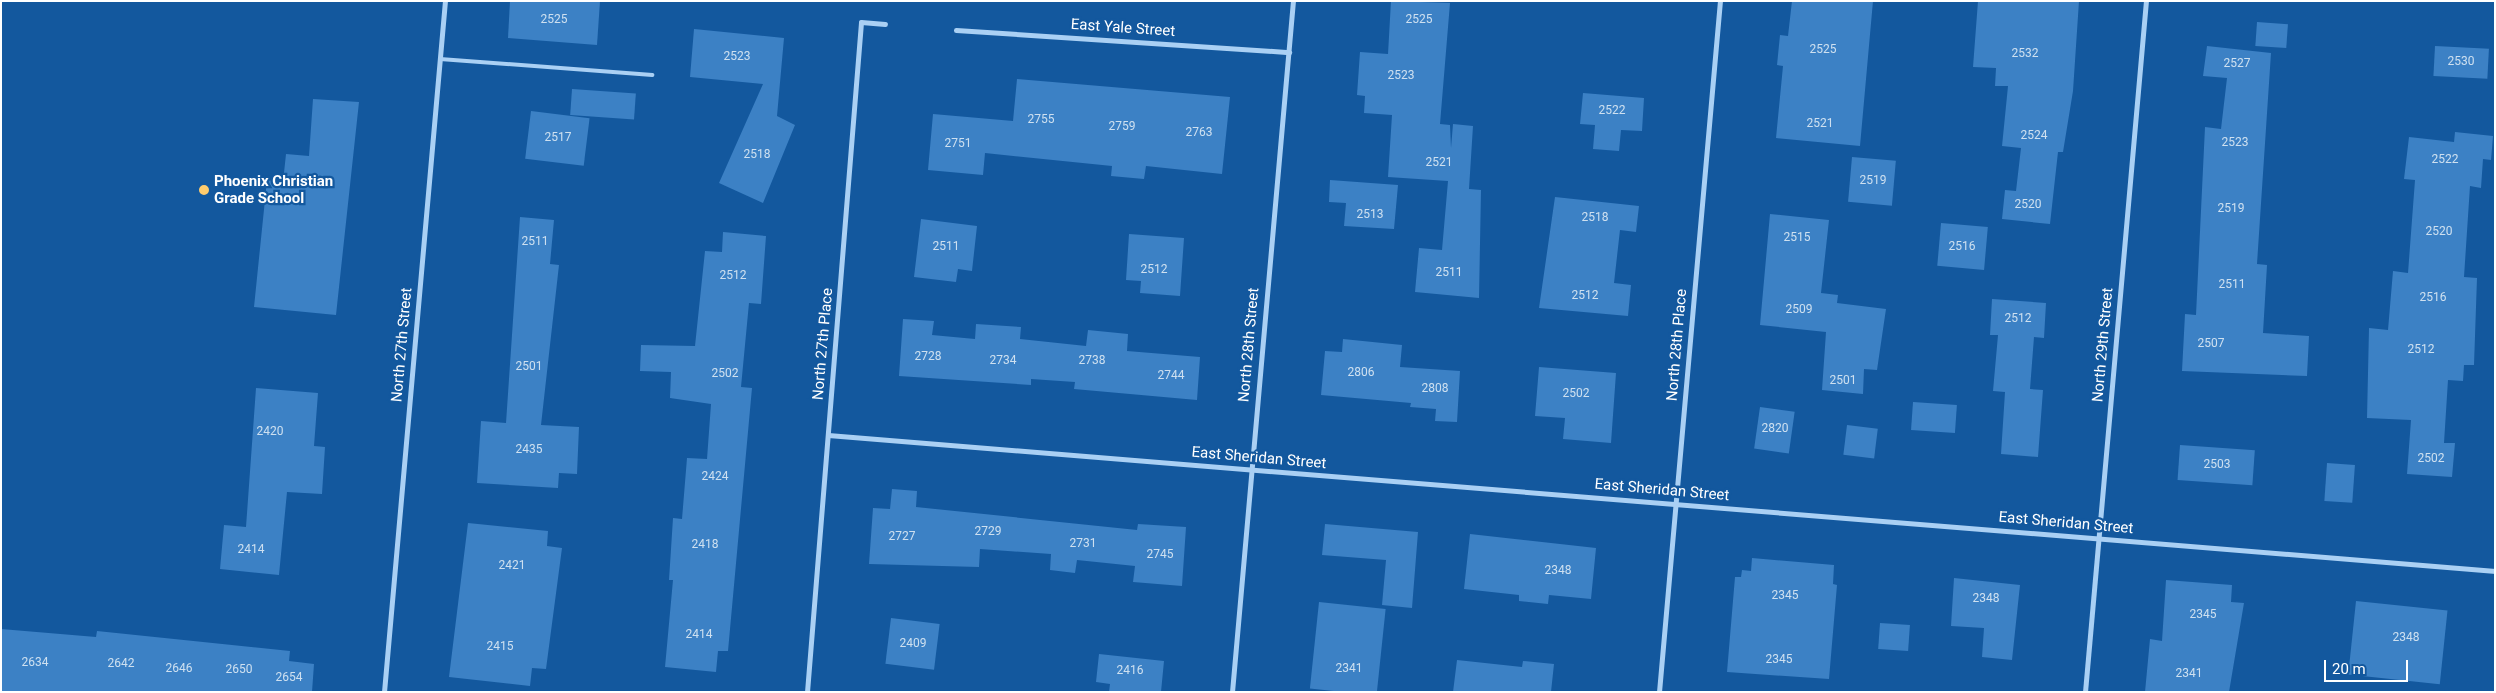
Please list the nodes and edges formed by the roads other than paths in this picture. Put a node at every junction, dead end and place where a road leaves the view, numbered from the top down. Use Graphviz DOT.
graph roads {
  1 [pos="445,1"];
  2 [pos="1293,1"];
  3 [pos="1720,1"];
  4 [pos="2146,1"];
  5 [pos="885,24"];
  6 [pos="956,30"];
  7 [pos="1289,52"];
  8 [pos="440,59"];
  9 [pos="652,75"];
  10 [pos="828,435"];
  11 [pos="1251,470"];
  12 [pos="1675,504"];
  13 [pos="2099,539"];
  14 [pos="2495,571"];
  15 [pos="384,692"];
  16 [pos="807,692"];
  17 [pos="1232,692"];
  18 [pos="1659,692"];
  19 [pos="2085,692"];
  1 -- 8 [label="street, North 27th Street"];
  2 -- 7 [label="street, North 28th Street"];
  3 -- 12 [label="street, North 28th Place"];
  4 -- 13 [label="street, North 29th Street"];
  5 -- 10 [label="street, North 27th Place"];
  6 -- 7 [label="street, East Yale Street"];
  7 -- 11 [label="street, North 28th Street"];
  8 -- 9 [label="lane"];
  8 -- 15 [label="street, North 27th Street"];
  10 -- 11 [label="street, East Sheridan Street"];
  10 -- 16 [label="street, North 27th Place"];
  11 -- 12 [label="street, East Sheridan Street"];
  11 -- 17 [label="street, North 28th Street"];
  12 -- 13 [label="street, East Sheridan Street"];
  12 -- 18 [label="street, North 28th Place"];
  13 -- 14 [label="street, East Sheridan Street"];
  13 -- 19 [label="street, North 29th Street"];
}
